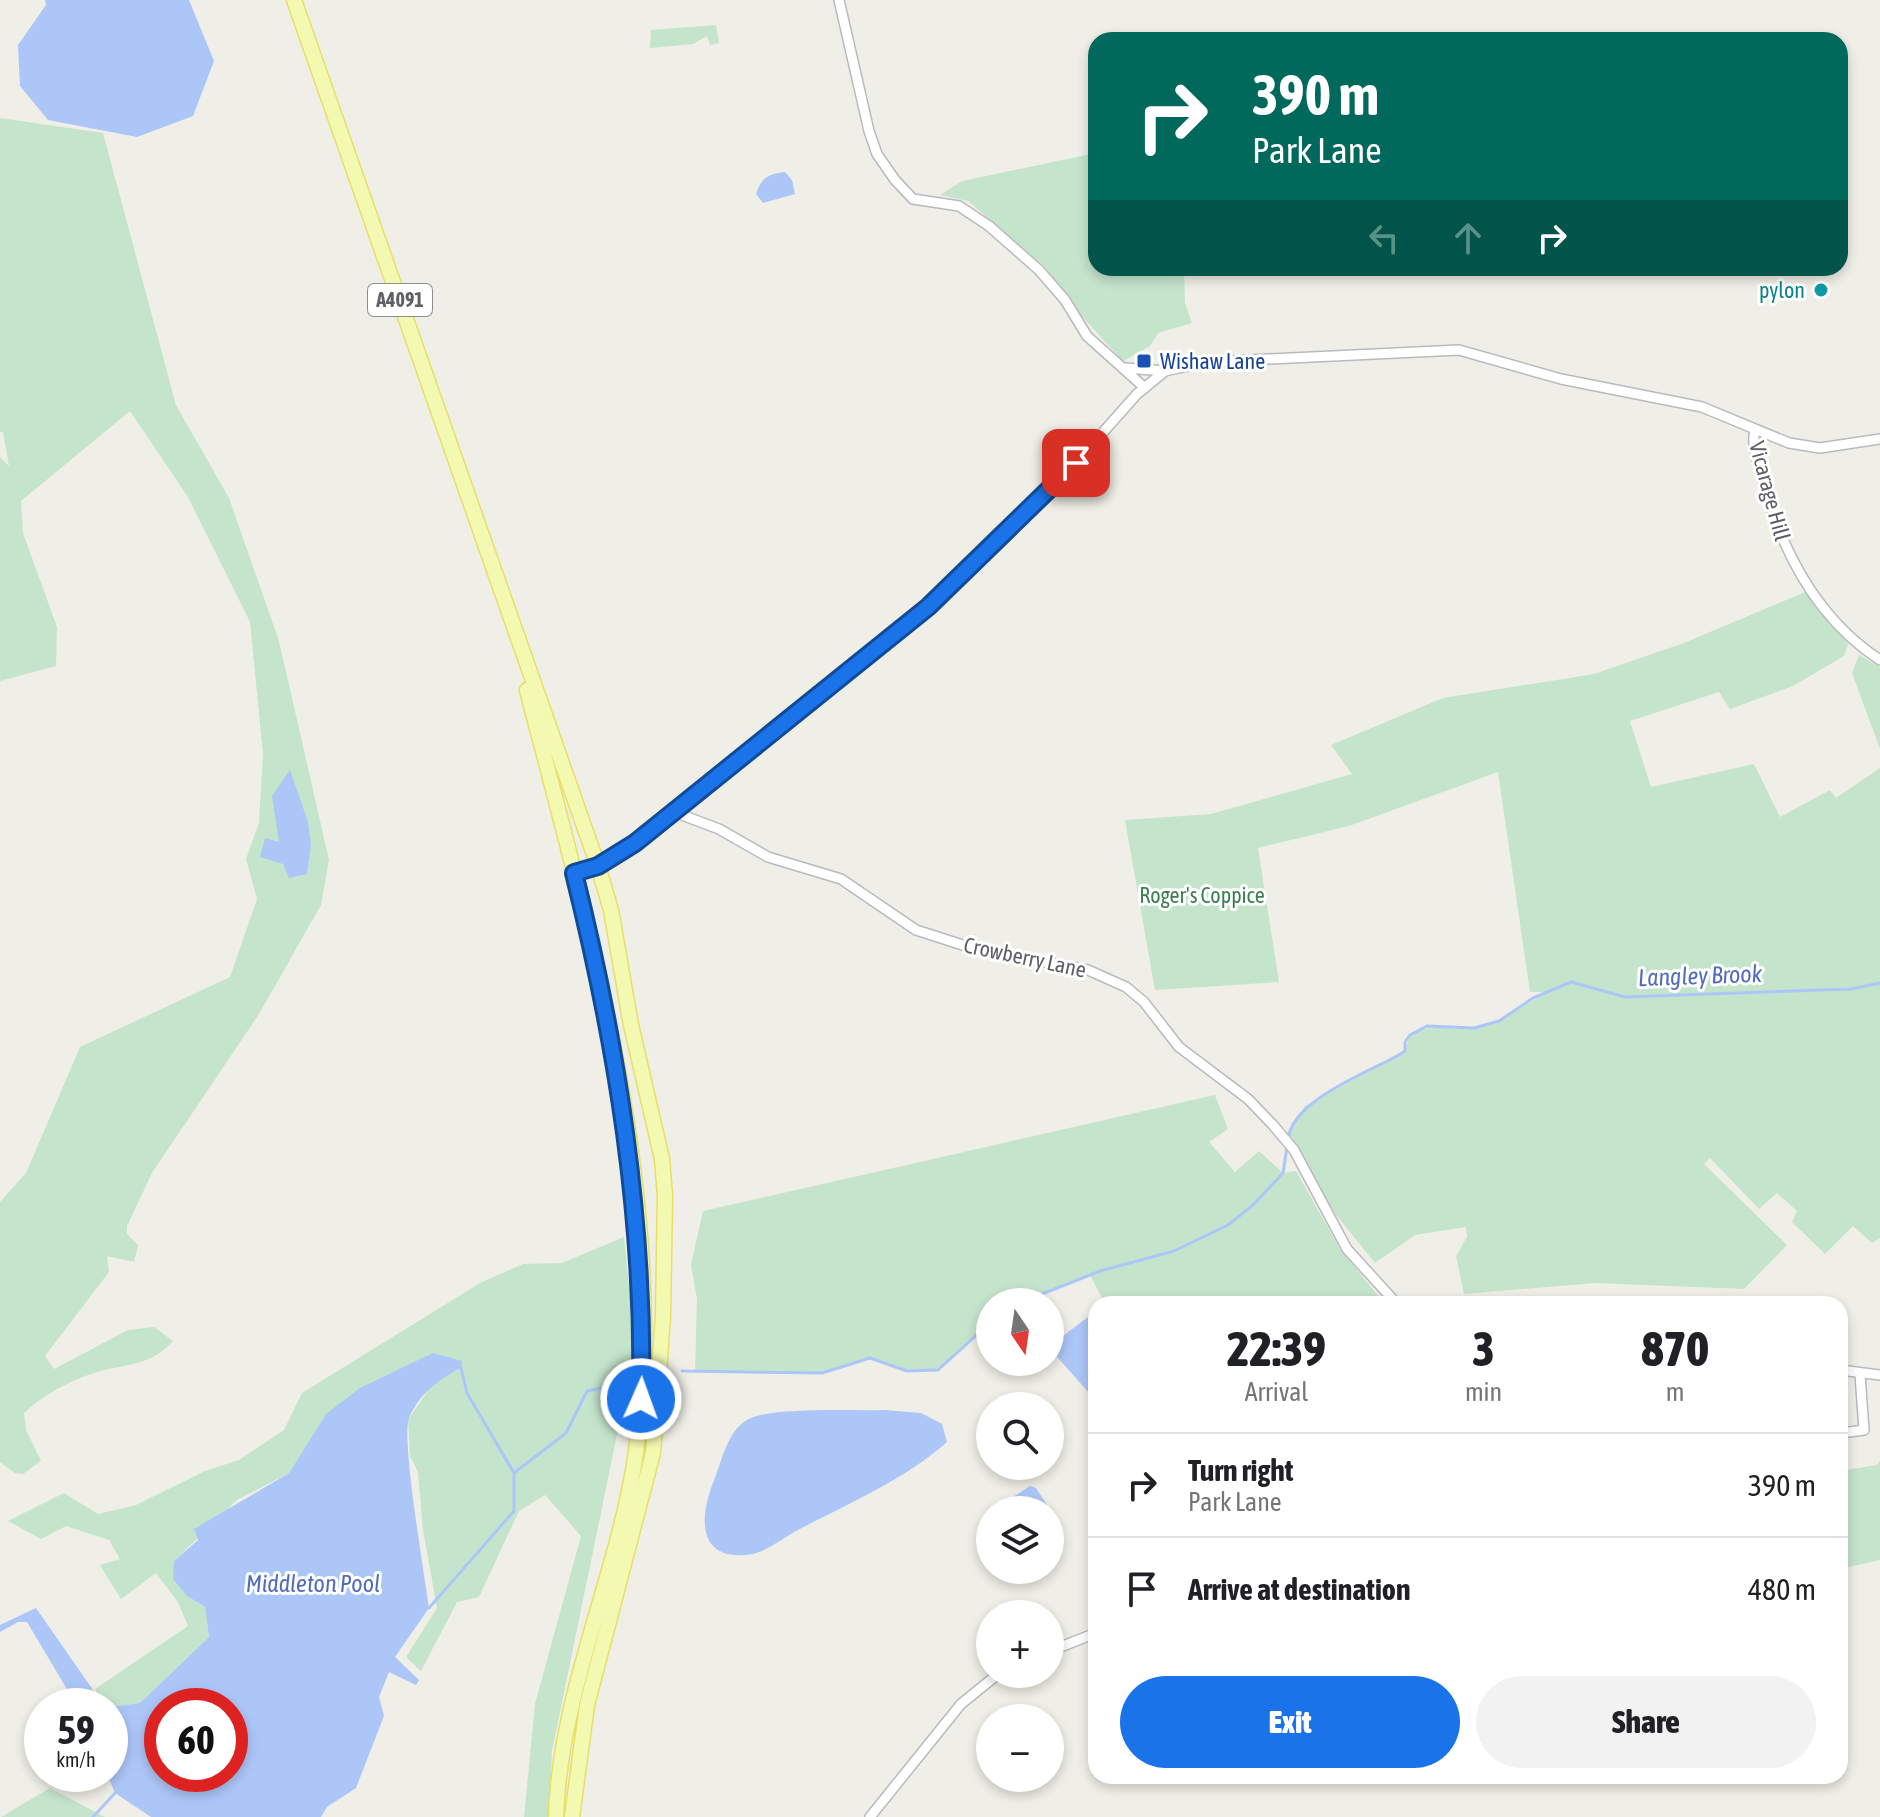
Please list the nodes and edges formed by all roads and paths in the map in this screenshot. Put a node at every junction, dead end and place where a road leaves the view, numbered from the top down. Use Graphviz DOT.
graph roads {
  1 [pos="294,0"];
  2 [pos="839,0"];
  3 [pos="1126,368"];
  4 [pos="1165,371"];
  5 [pos="1145,388"];
  6 [pos="1755,430"];
  7 [pos="1880,439"];
  8 [pos="505,601"];
  9 [pos="1880,660"];
  10 [pos="674,812"];
  11 [pos="598,866"];
  12 [pos="574,873"];
  13 [pos="1390,1296"];
  14 [pos="1848,1372"];
  15 [pos="1860,1375"];
  16 [pos="1880,1375"];
  17 [pos="1849,1432"];
  18 [pos="1088,1636"];
  19 [pos="1064,1646"];
  20 [pos="981,1688"];
  21 [pos="556,1817"];
  22 [pos="572,1817"];
  23 [pos="870,1817"];
  1 -- 8 [label="main road, A4091"];
  2 -- 3 [label="street"];
  3 -- 4 [label="street"];
  3 -- 5 [label="street"];
  4 -- 5 [label="street"];
  4 -- 6 [label="street"];
  5 -- 10 [label="street"];
  6 -- 7 [label="street"];
  6 -- 9 [label="street, Vicarage Hill"];
  8 -- 11 [label="main road, A4091"];
  8 -- 12 [label="main road, A4091"];
  10 -- 11 [label="street"];
  10 -- 13 [label="street, Crowberry Lane"];
  11 -- 12 [label="street"];
  11 -- 22 [label="main road, A4091"];
  12 -- 21 [label="main road, A4091"];
  14 -- 15 [label="street"];
  15 -- 16 [label="street"];
  15 -- 17 [label="street"];
  18 -- 19 [label="street"];
  20 -- 23 [label="street"];
}
